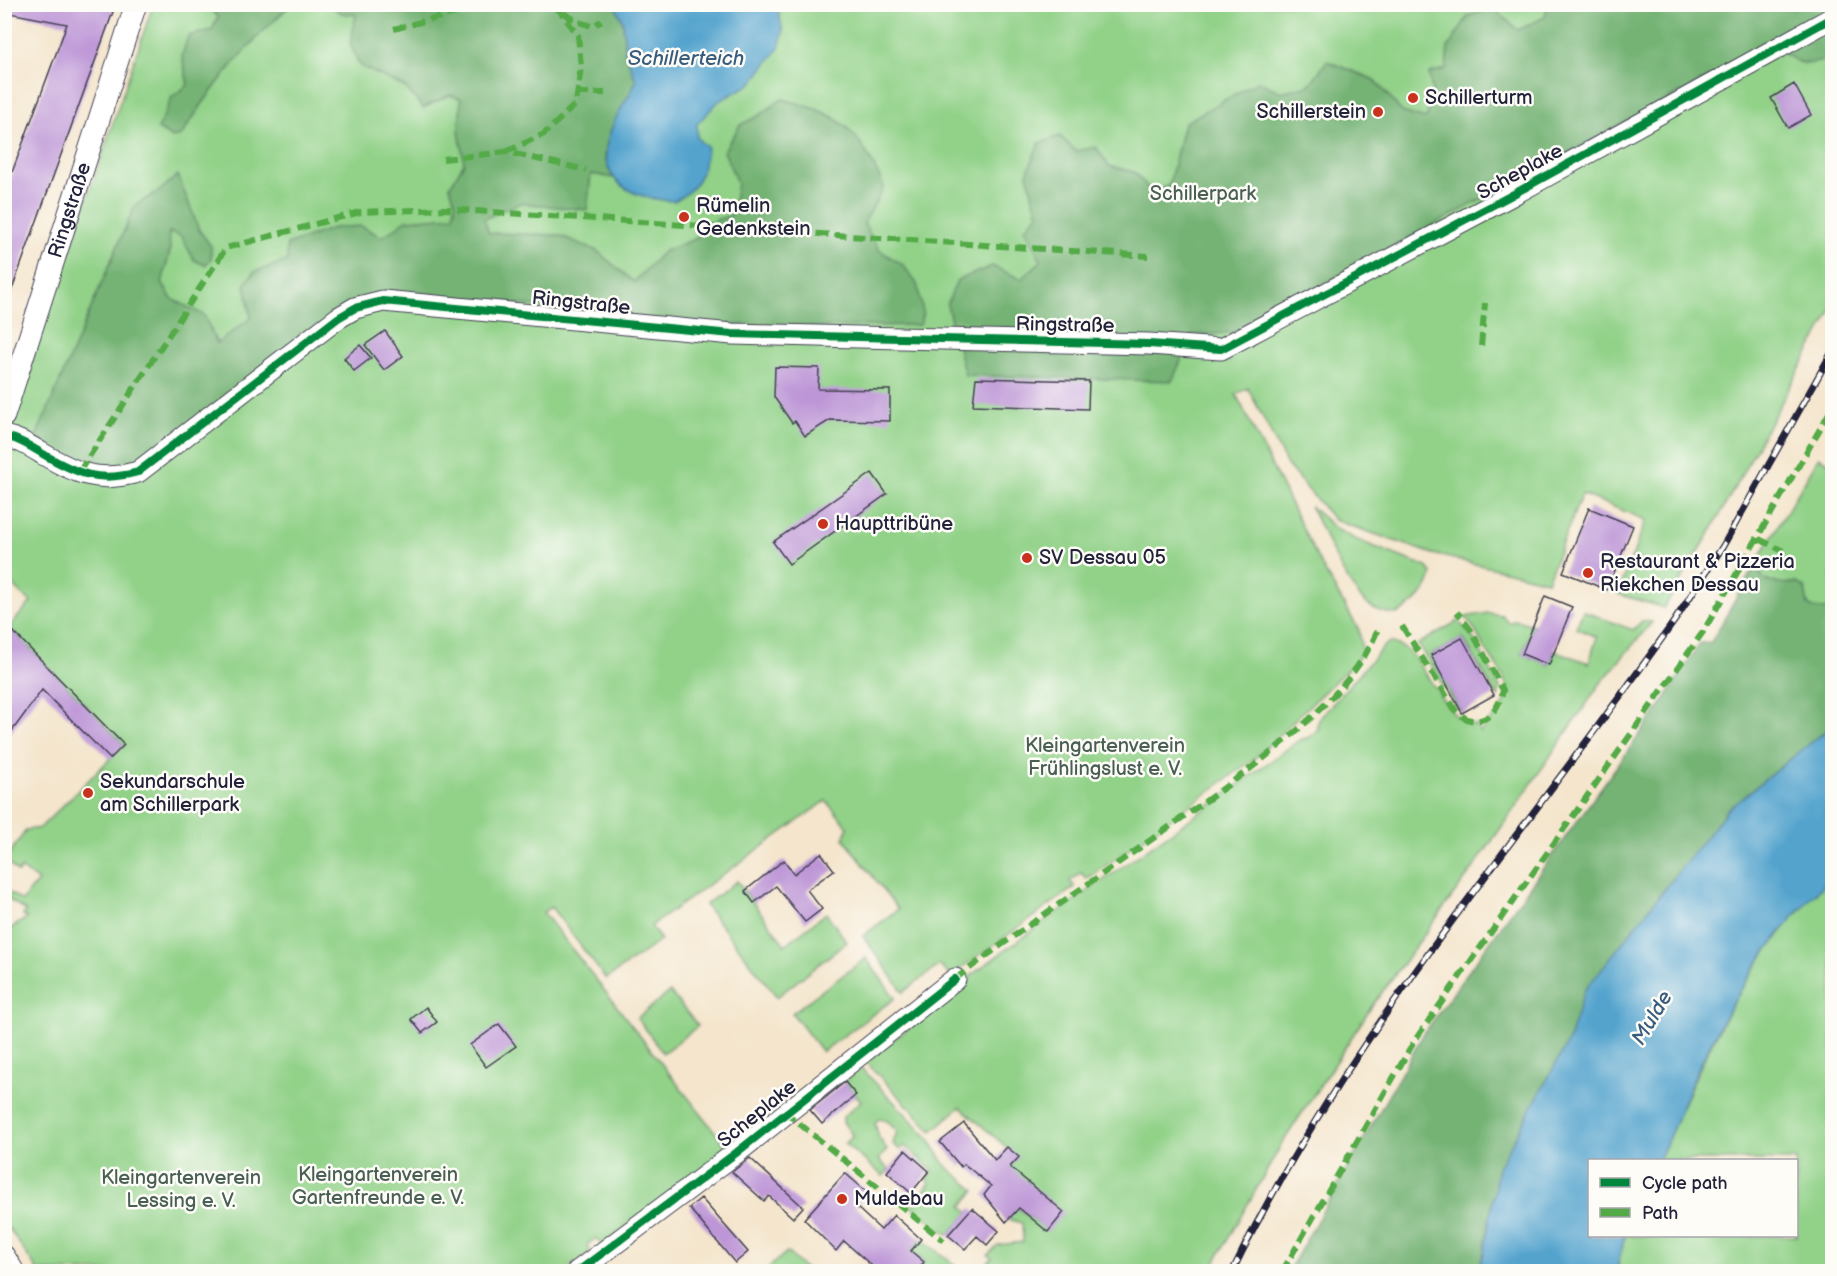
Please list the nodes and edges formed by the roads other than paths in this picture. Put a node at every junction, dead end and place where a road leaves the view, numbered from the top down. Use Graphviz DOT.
graph roads {
  1 [pos="136,4"];
  2 [pos="1833,18"];
  3 [pos="1221,349"];
  4 [pos="4,416"];
  5 [pos="4,436"];
  6 [pos="955,979"];
  7 [pos="4,1256"];
  8 [pos="14,1272"];
  9 [pos="577,1272"];
  1 -- 4 [label="street, Ringstraße"];
  2 -- 3 [label="street, Scheplake"];
  3 -- 5 [label="street, Ringstraße"];
  6 -- 9 [label="street, Scheplake"];
  7 -- 8 [label="street"];
}
